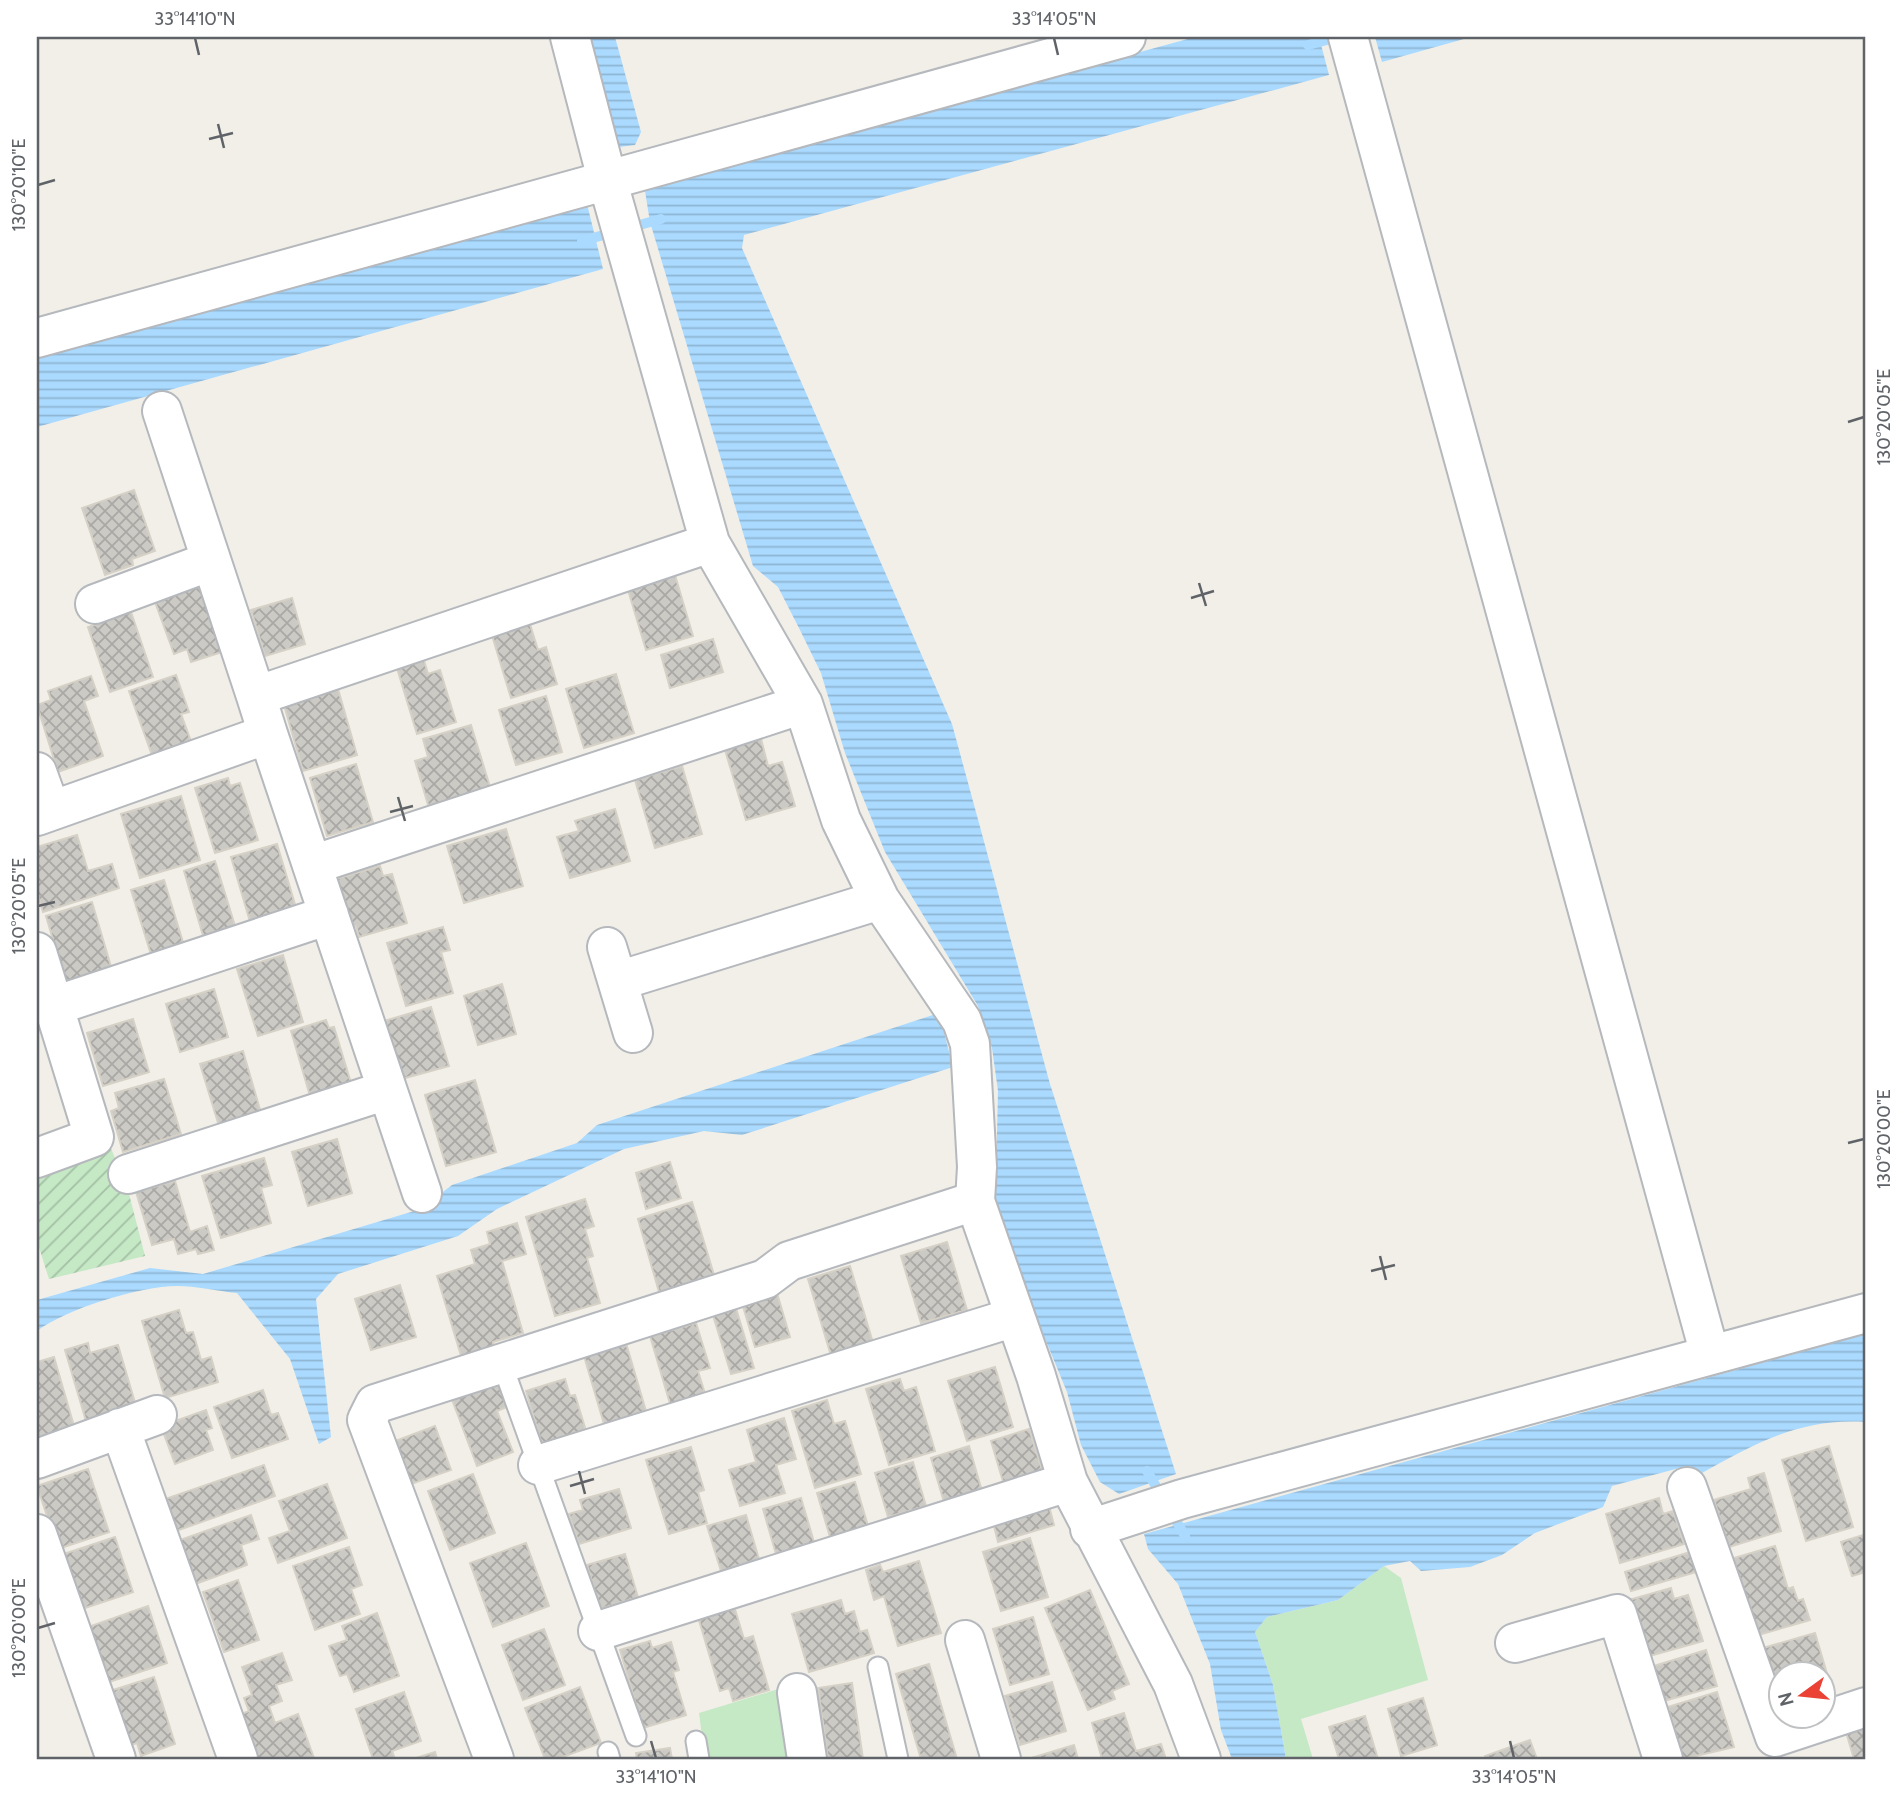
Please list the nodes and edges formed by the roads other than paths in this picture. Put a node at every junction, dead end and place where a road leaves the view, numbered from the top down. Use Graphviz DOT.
graph roads {
  1 [pos="570,37"];
  2 [pos="1126,37"];
  3 [pos="1350,42"];
  4 [pos="607,179"];
  5 [pos="37,338"];
  6 [pos="162,411"];
  7 [pos="710,543"];
  8 [pos="211,561"];
  9 [pos="95,604"];
  10 [pos="256,696"];
  11 [pos="803,704"];
  12 [pos="268,734"];
  13 [pos="37,772"];
  14 [pos="44,814"];
  15 [pos="312,865"];
  16 [pos="880,900"];
  17 [pos="329,915"];
  18 [pos="37,952"];
  19 [pos="54,1006"];
  20 [pos="633,1033"];
  21 [pos="387,1090"];
  22 [pos="37,1158"];
  23 [pos="128,1174"];
  24 [pos="422,1193"];
  25 [pos="975,1201"];
  26 [pos="1866,1313"];
  27 [pos="1015,1317"];
  28 [pos="1710,1355"];
  29 [pos="502,1364"];
  30 [pos="157,1415"];
  31 [pos="120,1428"];
  32 [pos="37,1459"];
  33 [pos="538,1465"];
  34 [pos="1068,1482"];
  35 [pos="1687,1487"];
  36 [pos="1090,1529"];
  37 [pos="37,1534"];
  38 [pos="47,1598"];
  39 [pos="598,1631"];
  40 [pos="965,1640"];
  41 [pos="1515,1643"];
  42 [pos="878,1667"];
  43 [pos="796,1693"];
  44 [pos="1866,1707"];
  45 [pos="636,1736"];
  46 [pos="116,1759"];
  47 [pos="238,1759"];
  48 [pos="494,1759"];
  49 [pos="807,1759"];
  50 [pos="898,1759"];
  51 [pos="1001,1759"];
  52 [pos="1201,1759"];
  53 [pos="1663,1759"];
  1 -- 4 [label="street"];
  2 -- 4 [label="street"];
  3 -- 28 [label="street"];
  4 -- 5 [label="street"];
  4 -- 7 [label="street"];
  6 -- 8 [label="street"];
  7 -- 10 [label="street"];
  7 -- 11 [label="street"];
  8 -- 9 [label="street"];
  8 -- 10 [label="street"];
  10 -- 12 [label="street"];
  11 -- 15 [label="street"];
  11 -- 16 [label="street"];
  12 -- 14 [label="street"];
  12 -- 15 [label="street"];
  13 -- 14 [label="street"];
  15 -- 17 [label="street"];
  16 -- 20 [label="street"];
  16 -- 25 [label="street"];
  17 -- 19 [label="street"];
  17 -- 21 [label="street"];
  18 -- 19 [label="street"];
  19 -- 22 [label="street"];
  21 -- 23 [label="street"];
  21 -- 24 [label="street"];
  25 -- 27 [label="street"];
  25 -- 29 [label="street"];
  26 -- 28 [label="street"];
  27 -- 33 [label="street"];
  27 -- 34 [label="street"];
  28 -- 36 [label="street"];
  29 -- 33 [label="lane"];
  29 -- 48 [label="street"];
  30 -- 31 [label="street"];
  31 -- 32 [label="street"];
  31 -- 47 [label="street"];
  33 -- 39 [label="lane"];
  34 -- 36 [label="street"];
  34 -- 39 [label="street"];
  35 -- 44 [label="street"];
  36 -- 52 [label="street"];
  37 -- 38 [label="street"];
  38 -- 46 [label="street"];
  39 -- 45 [label="lane"];
  40 -- 51 [label="street"];
  41 -- 53 [label="street"];
  42 -- 50 [label="lane"];
  43 -- 49 [label="street"];
}
